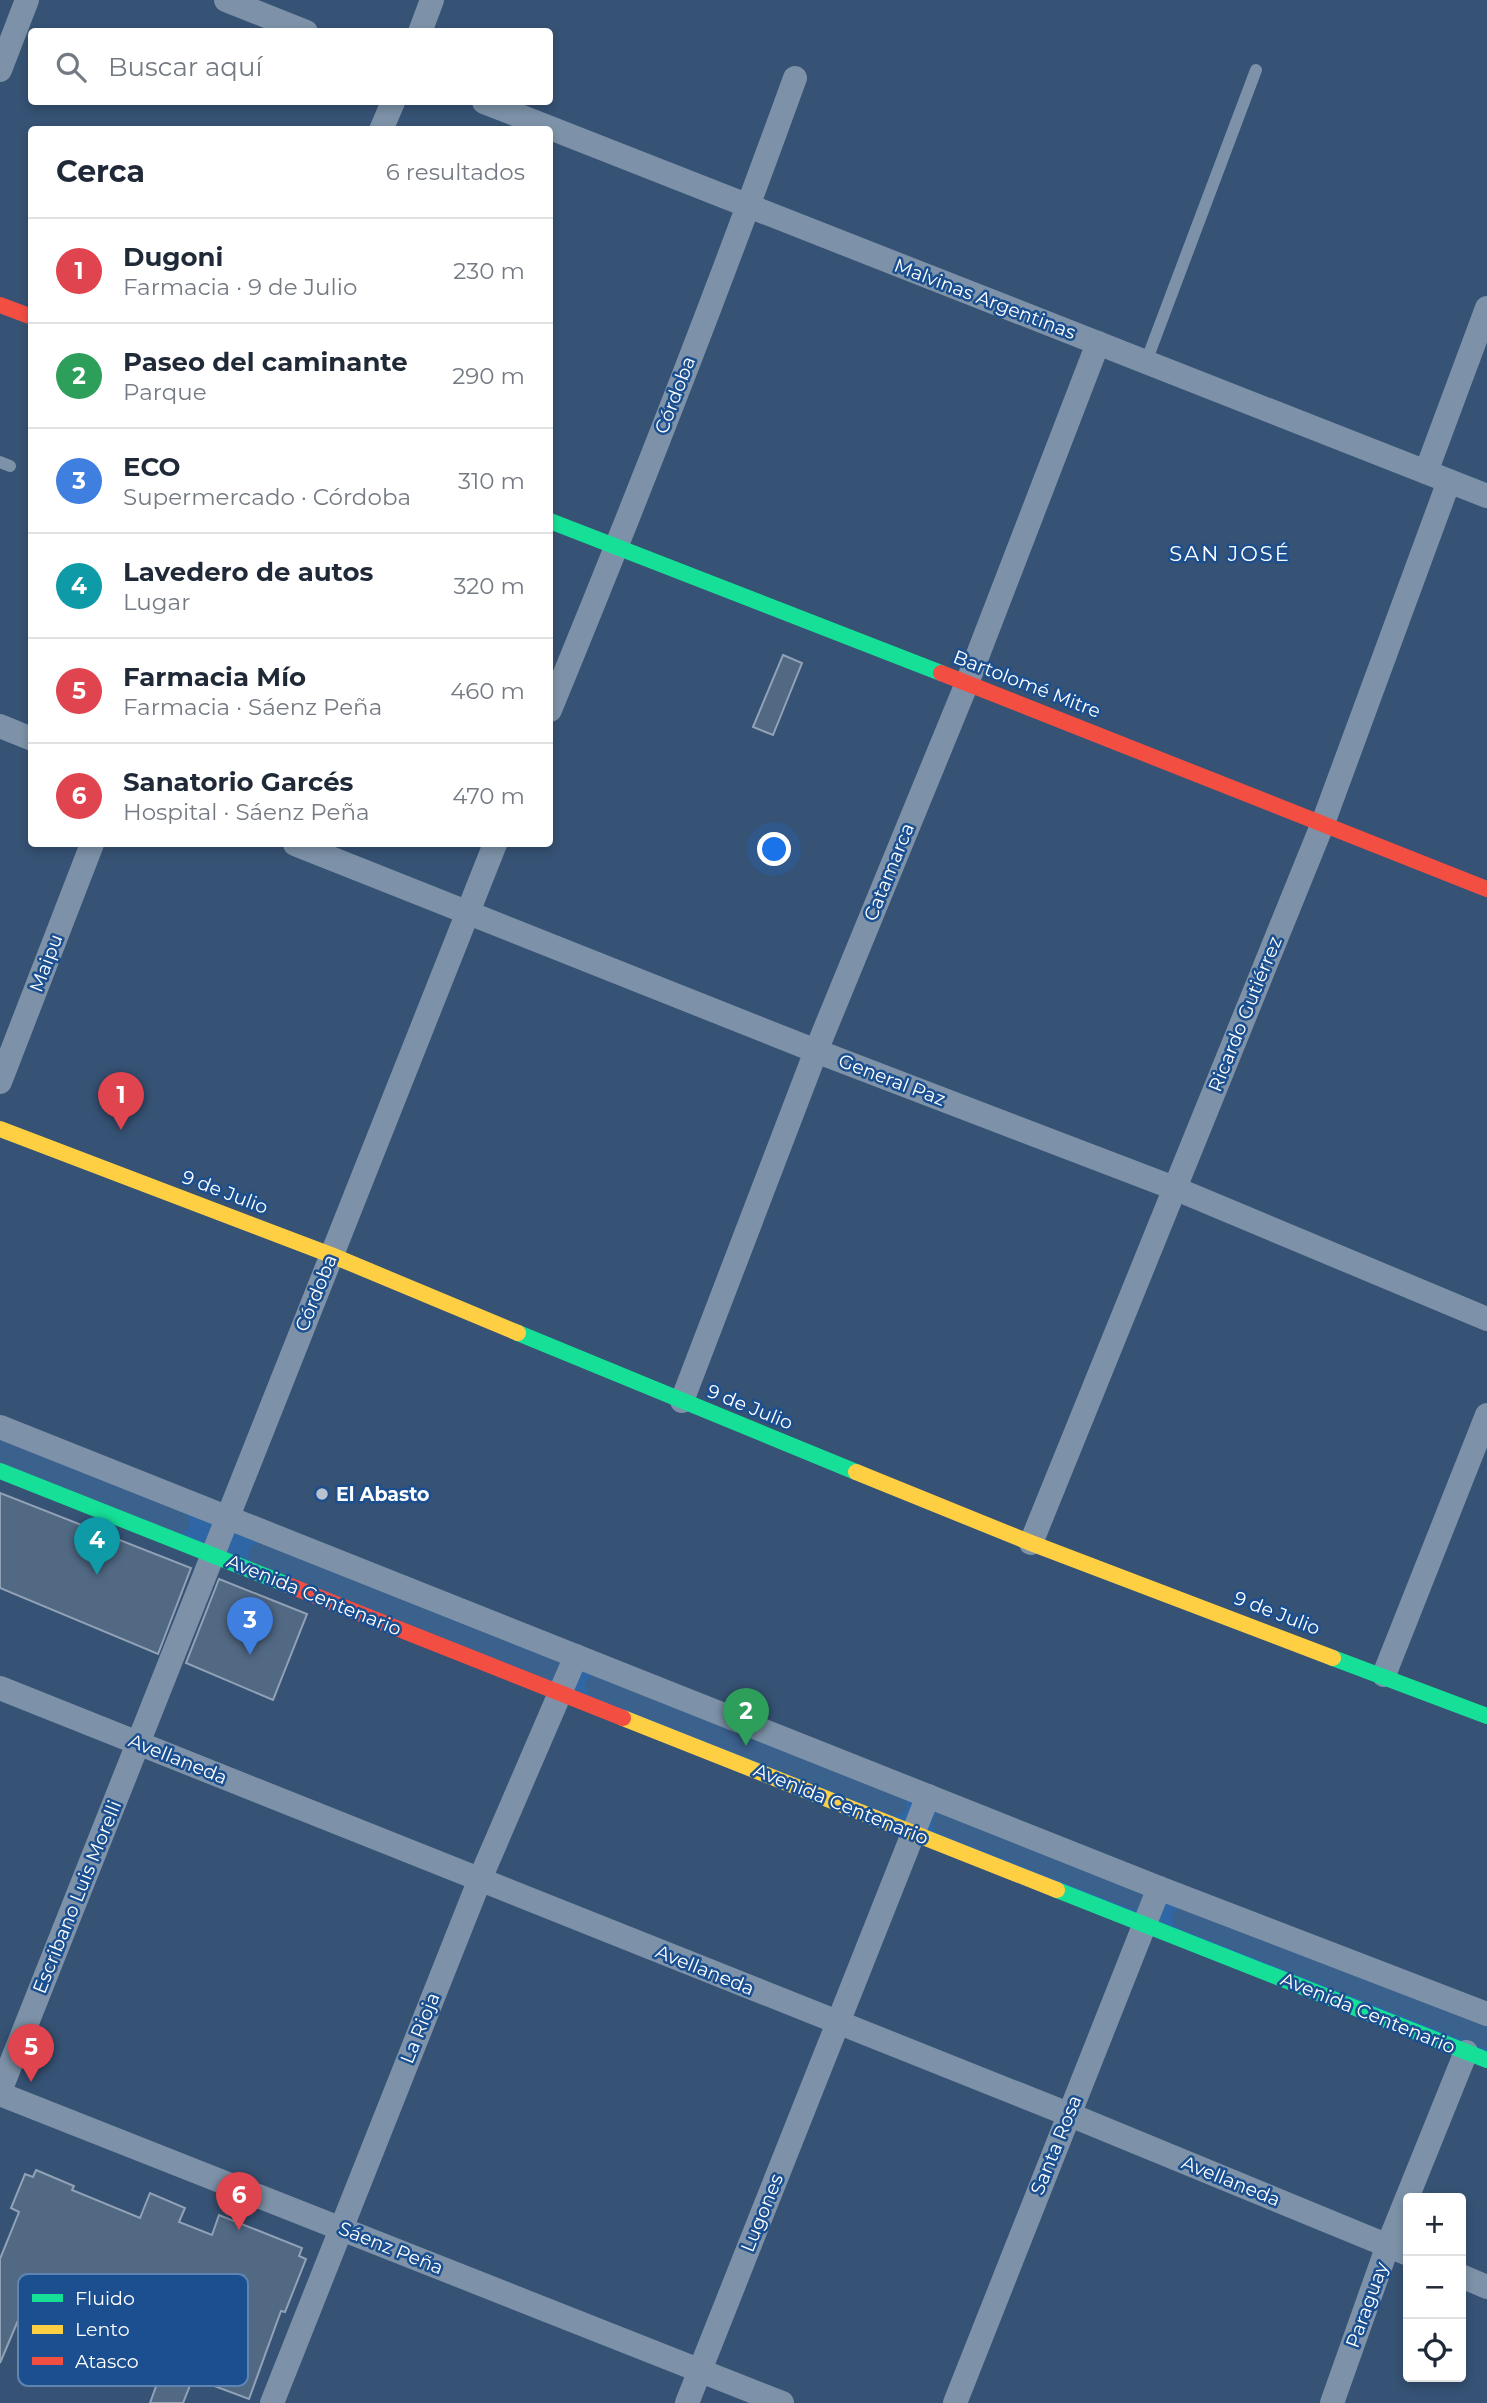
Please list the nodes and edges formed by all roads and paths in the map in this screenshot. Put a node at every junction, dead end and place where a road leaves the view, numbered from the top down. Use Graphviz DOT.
graph roads {
  1 [pos="27,0"];
  2 [pos="226,0"];
  3 [pos="432,0"];
  4 [pos="296,28"];
  5 [pos="422,28"];
  6 [pos="0,70"];
  7 [pos="1256,70"];
  8 [pos="795,78"];
  9 [pos="392,105"];
  10 [pos="492,105"];
  11 [pos="384,126"];
  12 [pos="545,126"];
  13 [pos="553,129"];
  14 [pos="749,206"];
  15 [pos="0,305"];
  16 [pos="1487,308"];
  17 [pos="28,316"];
  18 [pos="1098,343"];
  19 [pos="1146,362"];
  20 [pos="1426,472"];
  21 [pos="1449,481"];
  22 [pos="1487,496"];
  23 [pos="553,522"];
  24 [pos="616,548"];
  25 [pos="967,683"];
  26 [pos="553,703"];
  27 [pos="0,726"];
  28 [pos="28,737"];
  29 [pos="1323,823"];
  30 [pos="91,847"];
  31 [pos="303,847"];
  32 [pos="494,847"];
  33 [pos="1487,889"];
  34 [pos="467,911"];
  35 [pos="816,1051"];
  36 [pos="0,1082"];
  37 [pos="0,1129"];
  38 [pos="1174,1188"];
  39 [pos="331,1255"];
  40 [pos="1487,1319"];
  41 [pos="682,1401"];
  42 [pos="1487,1415"];
  43 [pos="0,1427"];
  44 [pos="0,1471"];
  45 [pos="227,1518"];
  46 [pos="1031,1543"];
  47 [pos="212,1555"];
  48 [pos="576,1656"];
  49 [pos="1384,1675"];
  50 [pos="0,1688"];
  51 [pos="559,1693"];
  52 [pos="1487,1716"];
  53 [pos="138,1743"];
  54 [pos="928,1796"];
  55 [pos="913,1833"];
  56 [pos="480,1879"];
  57 [pos="1159,1888"];
  58 [pos="1144,1924"];
  59 [pos="1487,2014"];
  60 [pos="837,2023"];
  61 [pos="1476,2056"];
  62 [pos="0,2093"];
  63 [pos="1068,2114"];
  64 [pos="341,2228"];
  65 [pos="1398,2249"];
  66 [pos="1466,2278"];
  67 [pos="1487,2287"];
  68 [pos="699,2370"];
  69 [pos="272,2403"];
  70 [pos="687,2403"];
  71 [pos="782,2403"];
  72 [pos="955,2403"];
  73 [pos="1332,2403"];
  1 -- 6 [label="street"];
  2 -- 4 [label="street"];
  3 -- 5 [label="street"];
  7 -- 19 [label="lane"];
  8 -- 14 [label="street, Córdoba"];
  9 -- 11 [label="street"];
  10 -- 12 [label="street, Malvinas Argentinas"];
  13 -- 14 [label="street, Malvinas Argentinas"];
  14 -- 18 [label="street, Malvinas Argentinas"];
  14 -- 24 [label="street, Córdoba"];
  15 -- 17 [label="street"];
  16 -- 20 [label="street"];
  18 -- 19 [label="street, Malvinas Argentinas"];
  18 -- 25 [label="street, Catamarca"];
  19 -- 20 [label="street, Malvinas Argentinas"];
  20 -- 21 [label="street, Malvinas Argentinas"];
  21 -- 22 [label="street, Malvinas Argentinas"];
  21 -- 29 [label="street, Ricardo Gutiérrez"];
  23 -- 24 [label="street, Bartolomé Mitre"];
  24 -- 25 [label="street, Bartolomé Mitre"];
  24 -- 26 [label="street, Córdoba"];
  25 -- 29 [label="street, Bartolomé Mitre"];
  25 -- 35 [label="street, Catamarca"];
  27 -- 28 [label="street"];
  29 -- 33 [label="street, Bartolomé Mitre"];
  29 -- 38 [label="street, Ricardo Gutiérrez"];
  30 -- 36 [label="street, Maipu"];
  31 -- 34 [label="street, General Paz"];
  32 -- 34 [label="street, Córdoba"];
  34 -- 35 [label="street, General Paz"];
  34 -- 39 [label="street, Córdoba"];
  35 -- 38 [label="street, General Paz"];
  35 -- 41 [label="street, Catamarca"];
  37 -- 39 [label="street, 9 de Julio"];
  38 -- 40 [label="street, General Paz"];
  38 -- 46 [label="street, Ricardo Gutiérrez"];
  39 -- 41 [label="street, 9 de Julio"];
  39 -- 45 [label="street, Córdoba"];
  41 -- 46 [label="street, 9 de Julio"];
  42 -- 49 [label="street"];
  43 -- 45 [label="street, Avenida Centenario"];
  44 -- 47 [label="street, Avenida Centenario"];
  45 -- 47 [label="street, Córdoba"];
  45 -- 48 [label="street, Avenida Centenario"];
  46 -- 49 [label="street, 9 de Julio"];
  47 -- 51 [label="street, Avenida Centenario"];
  47 -- 53 [label="street, Córdoba"];
  48 -- 51 [label="street, La Rioja"];
  48 -- 54 [label="street, Avenida Centenario"];
  49 -- 52 [label="street, 9 de Julio"];
  50 -- 53 [label="street, Avellaneda"];
  51 -- 55 [label="street, Avenida Centenario"];
  51 -- 56 [label="street, La Rioja"];
  53 -- 56 [label="street, Avellaneda"];
  53 -- 62 [label="street, Escribano Luis Morelli"];
  54 -- 55 [label="street"];
  54 -- 57 [label="street, Avenida Centenario"];
  55 -- 58 [label="street, Avenida Centenario"];
  55 -- 60 [label="street"];
  56 -- 60 [label="street, Avellaneda"];
  56 -- 64 [label="street, La Rioja"];
  57 -- 58 [label="street, Santa Rosa"];
  57 -- 59 [label="street, Avenida Centenario"];
  58 -- 61 [label="street, Avenida Centenario"];
  58 -- 63 [label="street, Santa Rosa"];
  60 -- 63 [label="street, Avellaneda"];
  60 -- 68 [label="street, Lugones"];
  61 -- 65 [label="street, Paraguay"];
  62 -- 64 [label="street, Sáenz Peña"];
  63 -- 65 [label="street, Avellaneda"];
  63 -- 72 [label="street, Santa Rosa"];
  64 -- 68 [label="street, Sáenz Peña"];
  64 -- 69 [label="street, La Rioja"];
  65 -- 73 [label="street, Paraguay"];
  66 -- 67 [label="street"];
  68 -- 70 [label="street, Lugones"];
  68 -- 71 [label="street, Sáenz Peña"];
}
